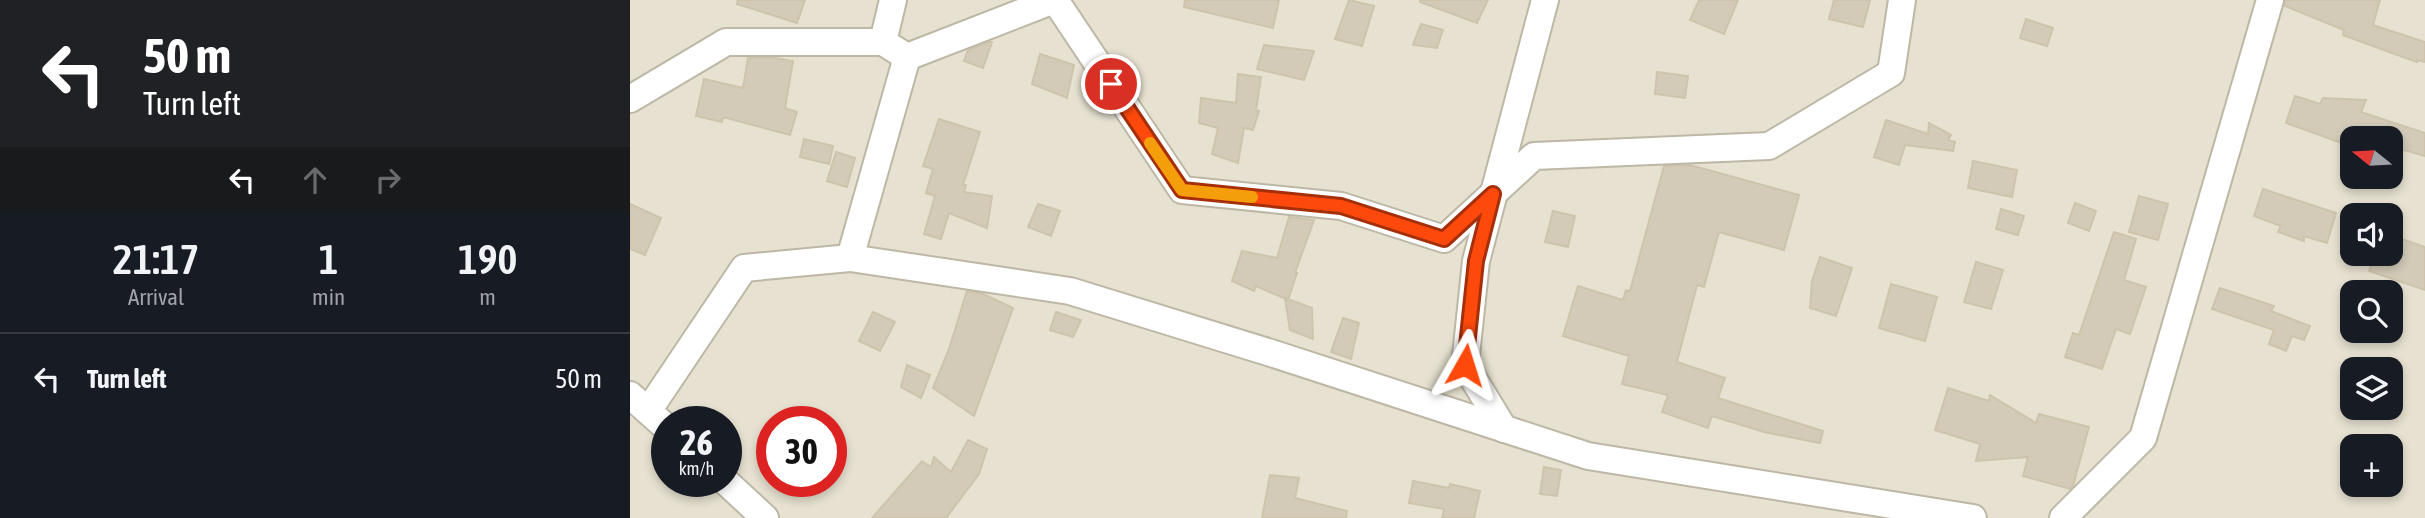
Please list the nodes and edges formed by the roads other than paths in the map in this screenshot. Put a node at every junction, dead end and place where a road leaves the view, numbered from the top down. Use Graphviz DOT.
graph roads {
  1 [pos="893,0"];
  2 [pos="1054,0"];
  3 [pos="1545,0"];
  4 [pos="1902,0"];
  5 [pos="2270,0"];
  6 [pos="883,42"];
  7 [pos="907,57"];
  8 [pos="630,99"];
  9 [pos="1493,194"];
  10 [pos="850,258"];
  11 [pos="648,411"];
  12 [pos="1504,429"];
  13 [pos="742,497"];
  14 [pos="765,518"];
  15 [pos="1973,518"];
  16 [pos="2063,518"];
  1 -- 6 [label="street"];
  2 -- 7 [label="street"];
  2 -- 9 [label="street"];
  3 -- 9 [label="street"];
  4 -- 9 [label="street"];
  5 -- 16 [label="street"];
  6 -- 7 [label="street"];
  6 -- 8 [label="street"];
  7 -- 10 [label="street"];
  9 -- 12 [label="street"];
  10 -- 11 [label="street"];
  10 -- 12 [label="street"];
  12 -- 15 [label="street"];
  13 -- 14 [label="street"];
}
